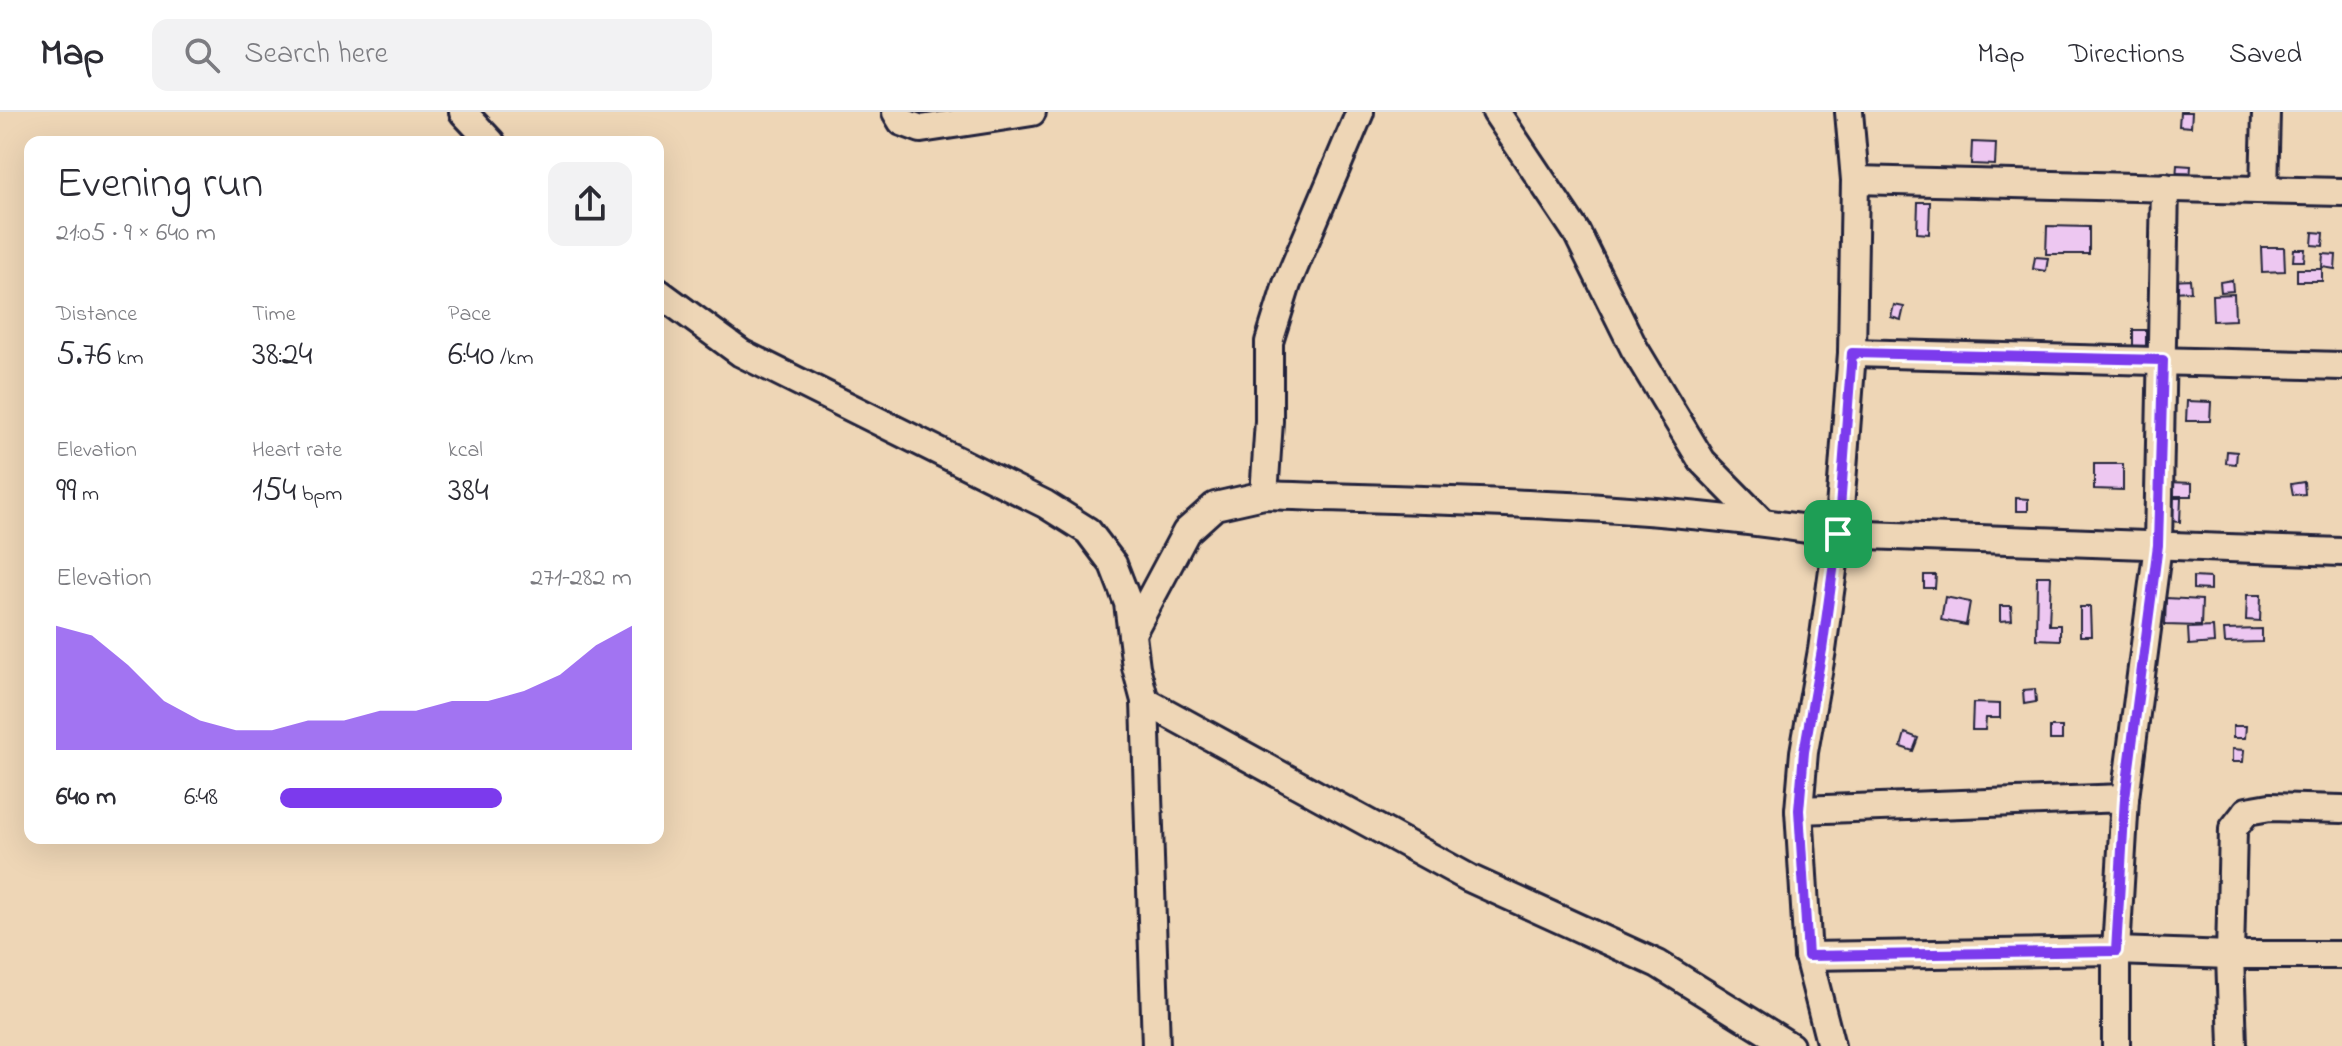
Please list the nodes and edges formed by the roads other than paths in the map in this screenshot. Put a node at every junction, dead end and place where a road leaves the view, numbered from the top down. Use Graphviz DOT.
graph roads {
  1 [pos="463,112"];
  2 [pos="896,112"];
  3 [pos="1032,112"];
  4 [pos="1360,112"];
  5 [pos="1496,112"];
  6 [pos="1849,112"];
  7 [pos="2266,112"];
  8 [pos="485,136"];
  9 [pos="1855,180"];
  10 [pos="2165,187"];
  11 [pos="2264,190"];
  12 [pos="2342,192"];
  13 [pos="664,296"];
  14 [pos="1852,353"];
  15 [pos="2163,360"];
  16 [pos="2342,366"];
  17 [pos="1264,495"];
  18 [pos="1761,521"];
  19 [pos="1838,534"];
  20 [pos="2158,545"];
  21 [pos="2342,552"];
  22 [pos="1132,633"];
  23 [pos="1145,701"];
  24 [pos="2125,798"];
  25 [pos="2342,809"];
  26 [pos="1799,810"];
  27 [pos="2116,951"];
  28 [pos="2230,955"];
  29 [pos="2342,955"];
  30 [pos="1808,956"];
  31 [pos="1156,1046"];
  32 [pos="1790,1046"];
  33 [pos="1831,1046"];
  34 [pos="2116,1046"];
  35 [pos="2233,1046"];
  1 -- 8 [label="street"];
  2 -- 3 [label="street"];
  4 -- 17 [label="street"];
  5 -- 18 [label="street"];
  6 -- 9 [label="street"];
  7 -- 11 [label="street"];
  9 -- 10 [label="street"];
  9 -- 14 [label="street"];
  10 -- 11 [label="street"];
  10 -- 15 [label="street"];
  11 -- 12 [label="street"];
  13 -- 22 [label="street"];
  14 -- 15 [label="street"];
  14 -- 19 [label="street"];
  15 -- 16 [label="street"];
  15 -- 20 [label="street"];
  17 -- 18 [label="street"];
  17 -- 22 [label="street"];
  18 -- 19 [label="street"];
  19 -- 20 [label="street"];
  19 -- 26 [label="street"];
  20 -- 21 [label="street"];
  20 -- 24 [label="street"];
  22 -- 23 [label="street"];
  23 -- 31 [label="street"];
  23 -- 32 [label="street"];
  24 -- 26 [label="street"];
  24 -- 27 [label="street"];
  25 -- 28 [label="street"];
  26 -- 30 [label="street"];
  27 -- 28 [label="street"];
  27 -- 30 [label="street"];
  27 -- 34 [label="street"];
  28 -- 29 [label="street"];
  28 -- 35 [label="street"];
  30 -- 33 [label="street"];
}
